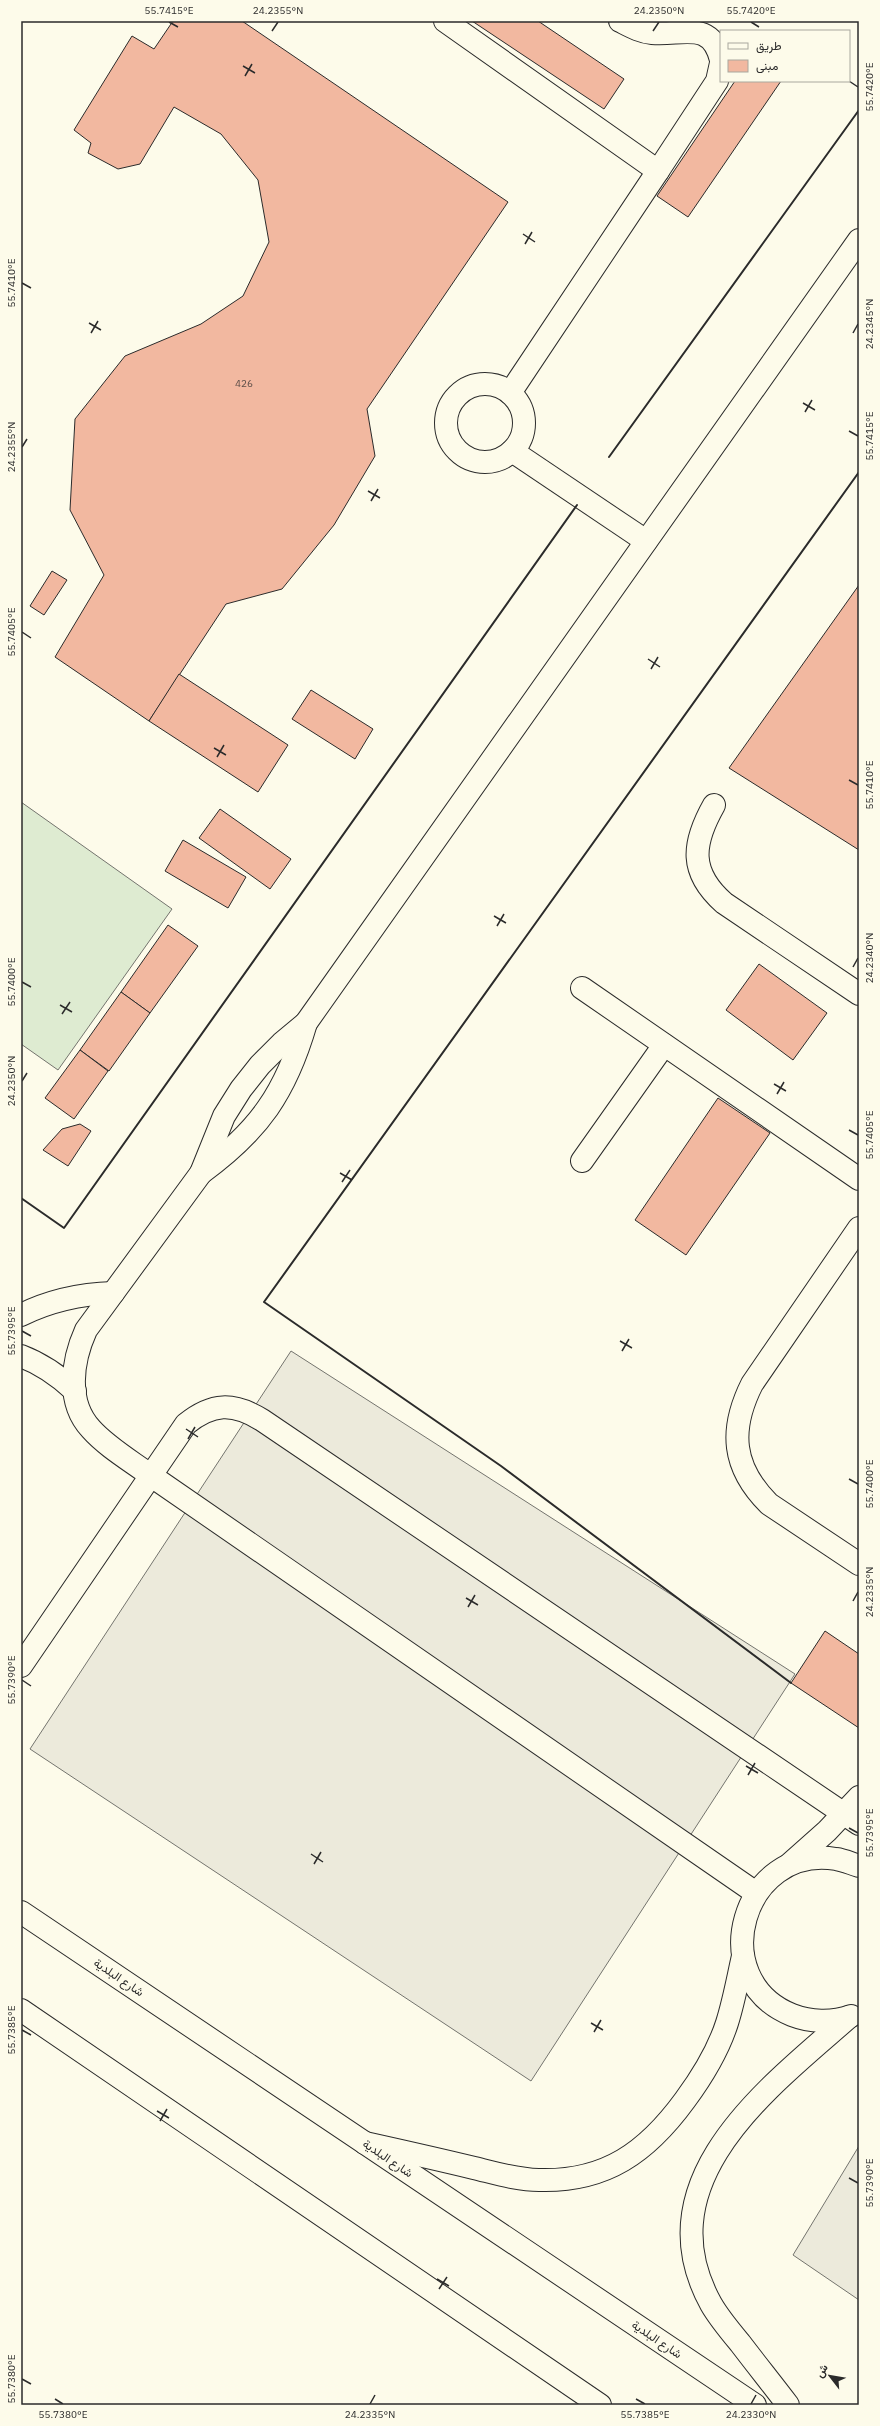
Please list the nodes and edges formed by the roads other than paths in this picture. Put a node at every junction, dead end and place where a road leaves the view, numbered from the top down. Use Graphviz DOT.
graph roads {
  1 [pos="445,21"];
  2 [pos="620,21"];
  3 [pos="720,58"];
  4 [pos="720,68"];
  5 [pos="658,171"];
  6 [pos="859,240"];
  7 [pos="510,393"];
  8 [pos="512,452"];
  9 [pos="646,541"];
  10 [pos="714,805"];
  11 [pos="582,988"];
  12 [pos="859,994"];
  13 [pos="306,1023"];
  14 [pos="664,1045"];
  15 [pos="582,1161"];
  16 [pos="201,1173"];
  17 [pos="859,1179"];
  18 [pos="859,1228"];
  19 [pos="113,1293"];
  20 [pos="21,1315"];
  21 [pos="21,1356"];
  22 [pos="75,1391"];
  23 [pos="150,1475"];
  24 [pos="859,1564"];
  25 [pos="21,1666"];
  26 [pos="859,1797"];
  27 [pos="851,1819"];
  28 [pos="788,1866"];
  29 [pos="859,1866"];
  30 [pos="756,1894"];
  31 [pos="21,1912"];
  32 [pos="743,1956"];
  33 [pos="21,2010"];
  34 [pos="854,2014"];
  35 [pos="364,2142"];
  36 [pos="600,2405"];
  37 [pos="755,2405"];
  38 [pos="788,2405"];
  1 -- 5 [label="main road"];
  2 -- 3 [label="main road"];
  4 -- 5 [label="main road"];
  5 -- 7 [label="main road"];
  6 -- 9 [label="main road"];
  7 -- 8 [label="main road"];
  7 -- 8 [label="main road"];
  8 -- 9 [label="main road"];
  9 -- 13 [label="main road"];
  10 -- 12 [label="main road"];
  11 -- 14 [label="main road"];
  13 -- 16 [label="main road"];
  13 -- 16 [label="main road"];
  14 -- 15 [label="main road"];
  14 -- 17 [label="main road"];
  16 -- 19 [label="main road"];
  18 -- 24 [label="main road"];
  19 -- 20 [label="main road"];
  19 -- 22 [label="main road"];
  21 -- 22 [label="main road"];
  22 -- 23 [label="main road"];
  23 -- 25 [label="main road"];
  23 -- 27 [label="main road"];
  23 -- 30 [label="main road"];
  26 -- 27 [label="main road"];
  27 -- 28 [label="main road"];
  28 -- 29 [label="main road"];
  28 -- 30 [label="main road"];
  30 -- 32 [label="main road"];
  31 -- 35 [label="main road, شارع البلدية"];
  32 -- 34 [label="main road"];
  32 -- 35 [label="main road"];
  33 -- 36 [label="main road"];
  34 -- 38 [label="main road"];
  35 -- 37 [label="main road, شارع البلدية"];
}
